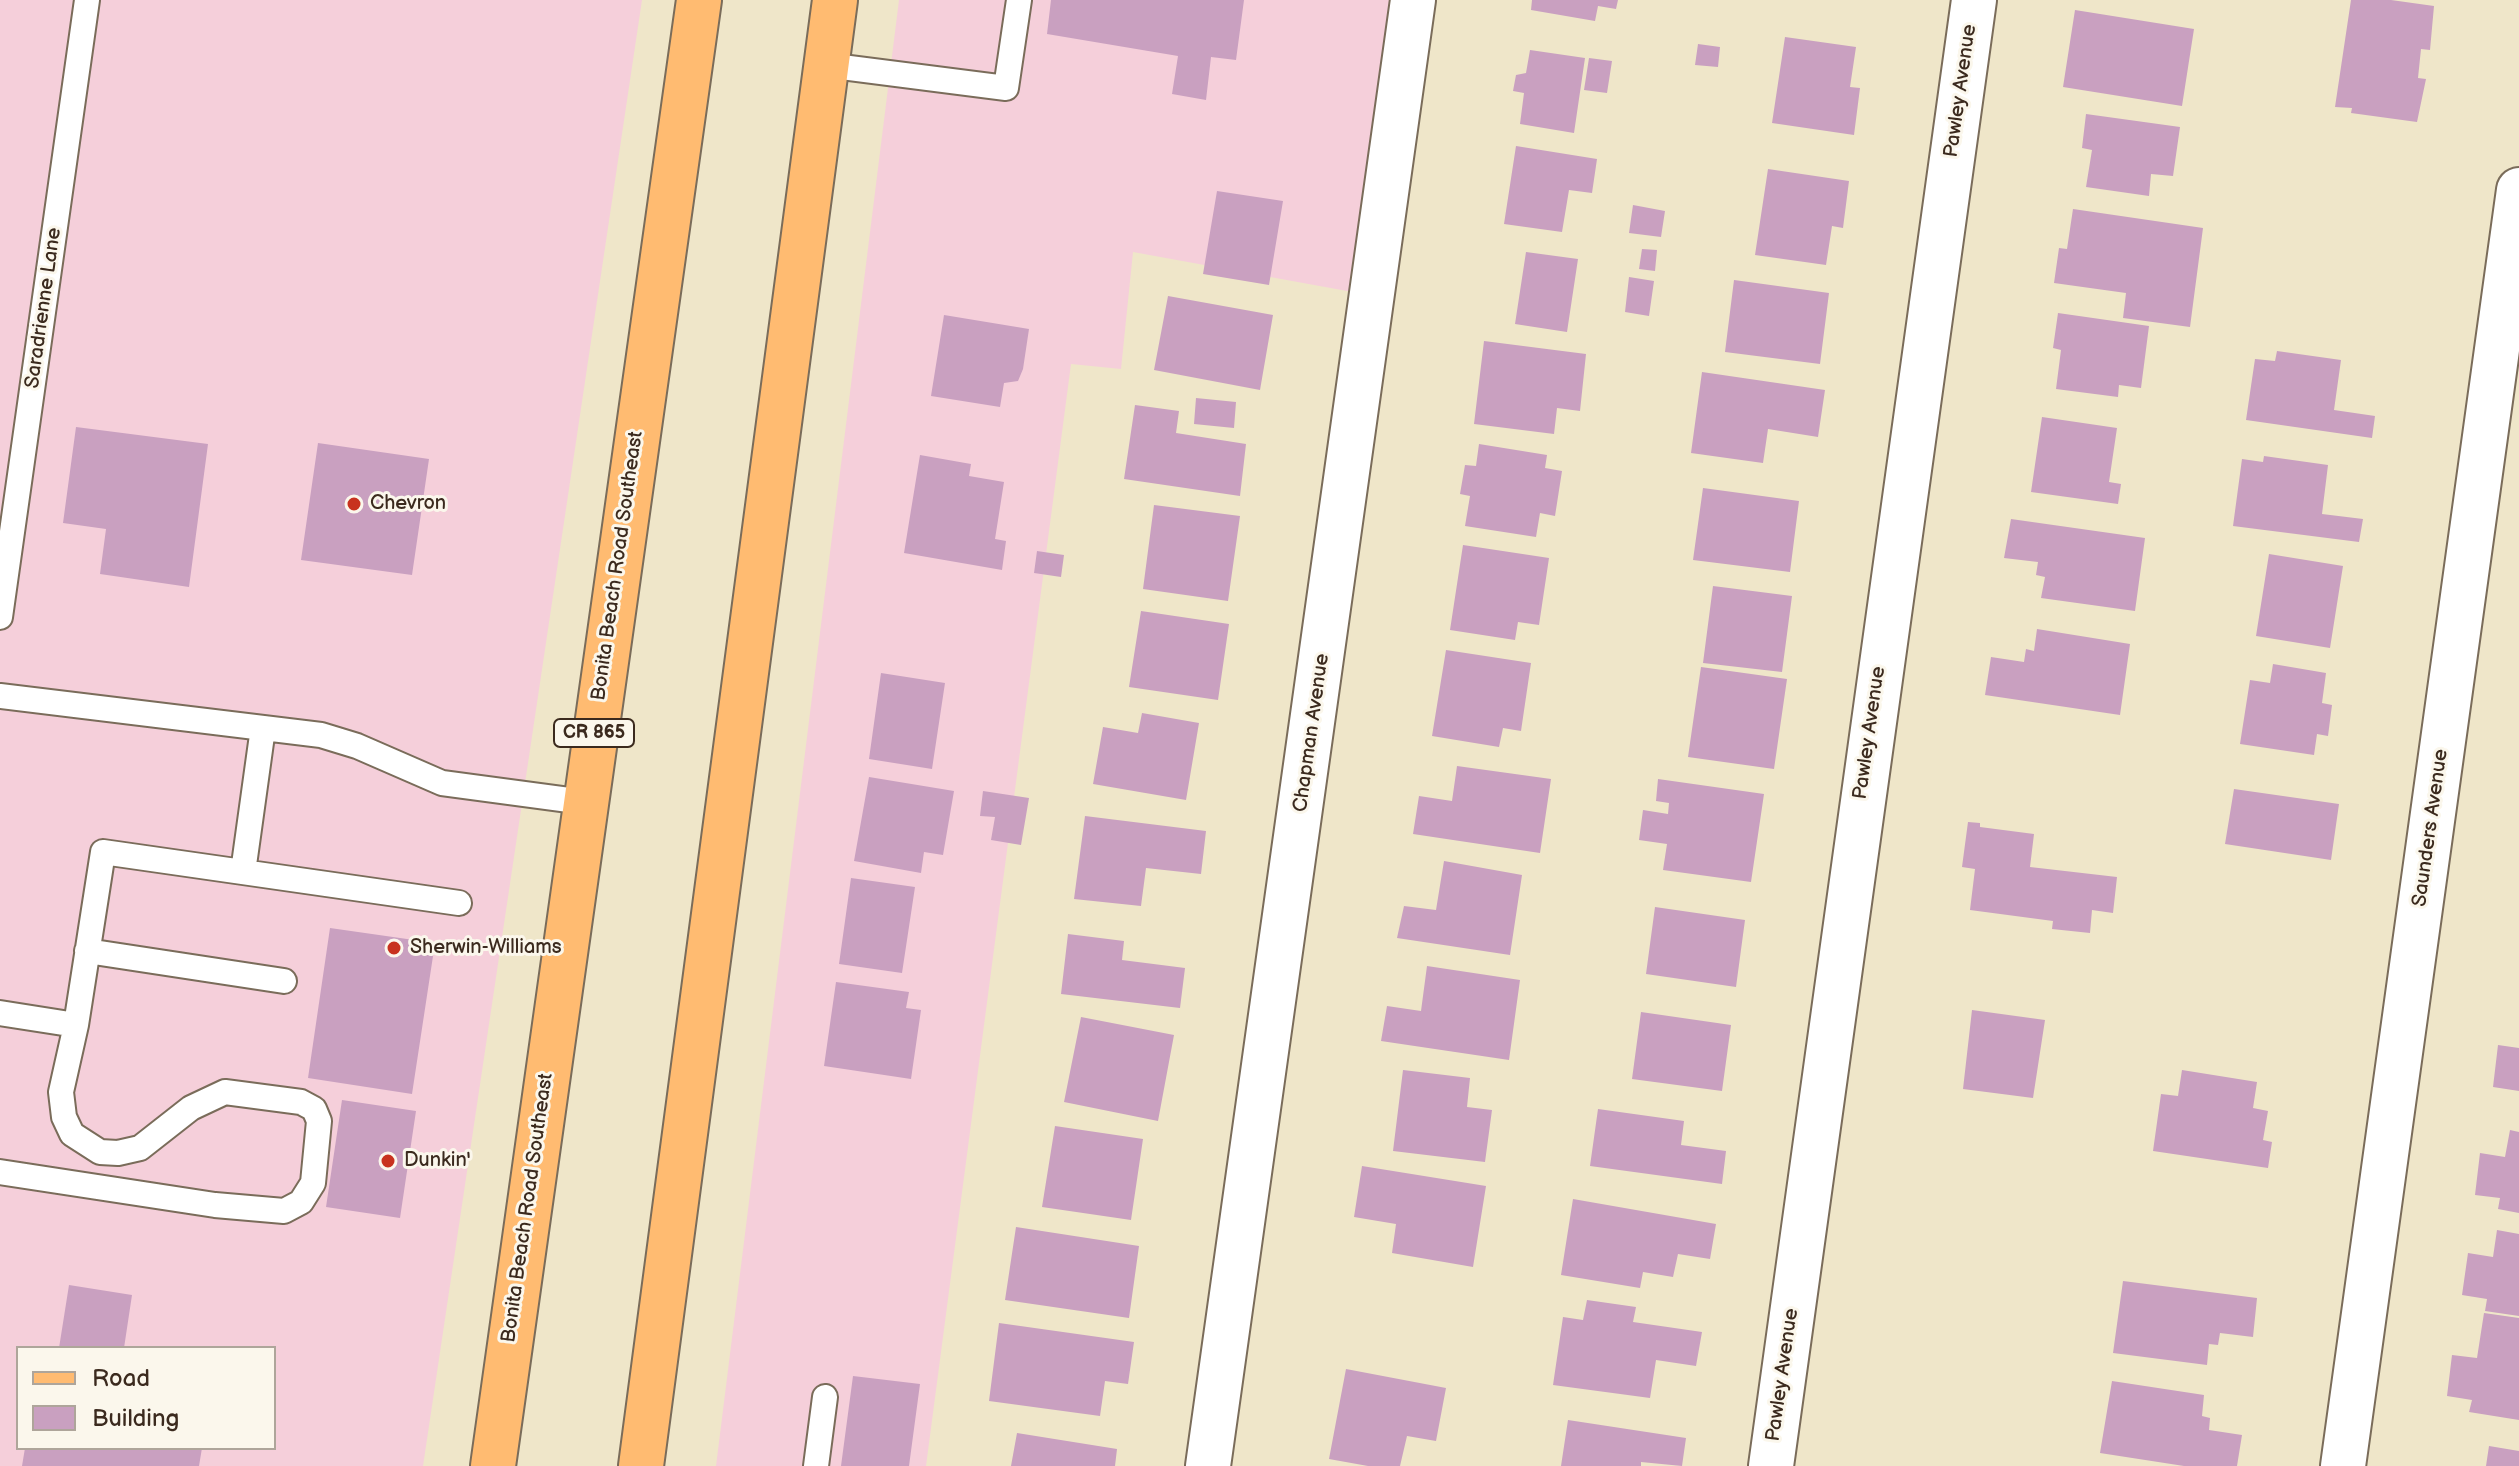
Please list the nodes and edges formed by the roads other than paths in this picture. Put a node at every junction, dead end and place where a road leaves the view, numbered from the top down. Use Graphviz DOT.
graph roads {
  1 [pos="87,0"];
  2 [pos="699,0"];
  3 [pos="835,0"];
  4 [pos="1019,0"];
  5 [pos="1413,0"];
  6 [pos="1974,0"];
  7 [pos="826,65"];
  8 [pos="2519,190"];
  9 [pos="0,617"];
  10 [pos="0,696"];
  11 [pos="263,728"];
  12 [pos="584,802"];
  13 [pos="243,872"];
  14 [pos="459,903"];
  15 [pos="87,951"];
  16 [pos="284,981"];
  17 [pos="0,1013"];
  18 [pos="76,1025"];
  19 [pos="0,1172"];
  20 [pos="825,1397"];
  21 [pos="493,1466"];
  22 [pos="641,1466"];
  23 [pos="816,1466"];
  24 [pos="1208,1466"];
  25 [pos="1771,1466"];
  26 [pos="2343,1466"];
  1 -- 9 [label="lane, Saradrienne Lane"];
  2 -- 12 [label="main road, Bonita Beach Road Southeast / CR 865"];
  3 -- 7 [label="main road"];
  4 -- 7 [label="lane"];
  5 -- 24 [label="street, Chapman Avenue"];
  6 -- 25 [label="street, Pawley Avenue"];
  7 -- 22 [label="main road"];
  8 -- 26 [label="street, Saunders Avenue"];
  10 -- 11 [label="lane"];
  11 -- 12 [label="lane"];
  11 -- 13 [label="lane"];
  12 -- 21 [label="main road, Bonita Beach Road Southeast / CR 865"];
  13 -- 14 [label="lane"];
  13 -- 15 [label="lane"];
  15 -- 16 [label="lane"];
  15 -- 18 [label="lane"];
  17 -- 18 [label="lane"];
  18 -- 19 [label="lane"];
  20 -- 23 [label="lane"];
}
